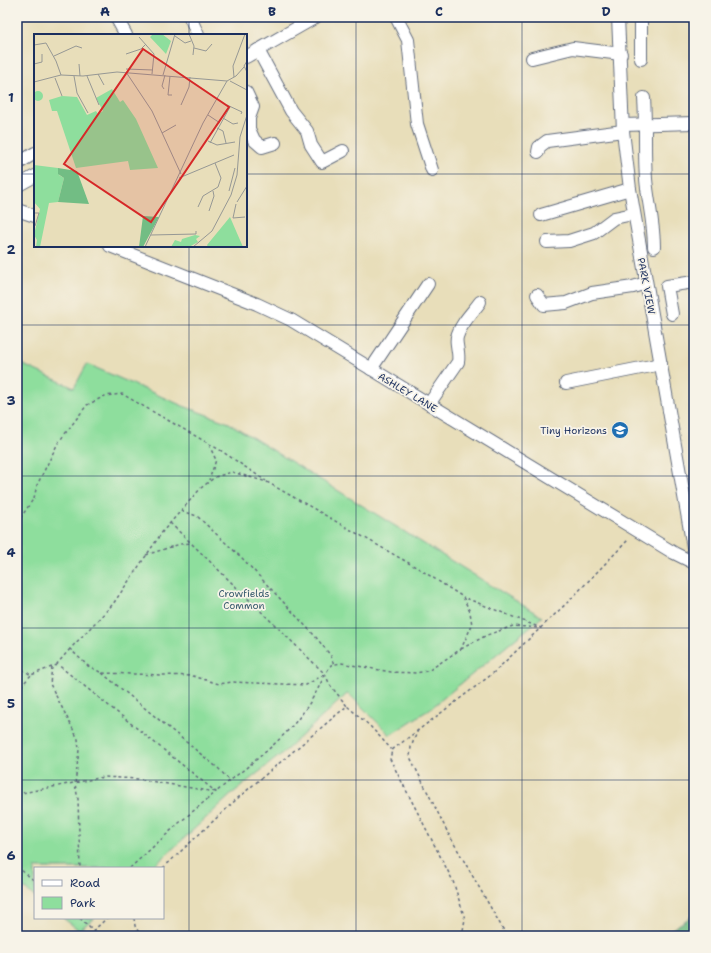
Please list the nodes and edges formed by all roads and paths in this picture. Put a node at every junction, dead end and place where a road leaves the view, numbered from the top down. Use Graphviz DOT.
graph roads {
  1 [pos="116,17"];
  2 [pos="190,17"];
  3 [pos="316,17"];
  4 [pos="396,17"];
  5 [pos="618,17"];
  6 [pos="641,17"];
  7 [pos="125,34"];
  8 [pos="198,34"];
  9 [pos="258,50"];
  10 [pos="621,54"];
  11 [pos="247,56"];
  12 [pos="532,58"];
  13 [pos="641,59"];
  14 [pos="247,94"];
  15 [pos="644,98"];
  16 [pos="694,123"];
  17 [pos="646,125"];
  18 [pos="623,128"];
  19 [pos="275,143"];
  20 [pos="343,151"];
  21 [pos="538,152"];
  22 [pos="34,154"];
  23 [pos="17,164"];
  24 [pos="432,170"];
  25 [pos="34,177"];
  26 [pos="17,186"];
  27 [pos="630,189"];
  28 [pos="17,210"];
  29 [pos="633,214"];
  30 [pos="541,215"];
  31 [pos="34,216"];
  32 [pos="547,242"];
  33 [pos="654,246"];
  34 [pos="112,247"];
  35 [pos="646,282"];
  36 [pos="694,282"];
  37 [pos="428,284"];
  38 [pos="537,294"];
  39 [pos="480,302"];
  40 [pos="672,314"];
  41 [pos="661,364"];
  42 [pos="371,369"];
  43 [pos="566,383"];
  44 [pos="429,404"];
  45 [pos="208,444"];
  46 [pos="209,482"];
  47 [pos="267,482"];
  48 [pos="180,511"];
  49 [pos="17,523"];
  50 [pos="170,523"];
  51 [pos="638,531"];
  52 [pos="192,543"];
  53 [pos="694,553"];
  54 [pos="145,556"];
  55 [pos="694,563"];
  56 [pos="463,597"];
  57 [pos="541,628"];
  58 [pos="70,649"];
  59 [pos="461,649"];
  60 [pos="58,664"];
  61 [pos="334,665"];
  62 [pos="17,666"];
  63 [pos="52,667"];
  64 [pos="102,673"];
  65 [pos="31,674"];
  66 [pos="325,674"];
  67 [pos="17,691"];
  68 [pos="347,706"];
  69 [pos="418,730"];
  70 [pos="392,750"];
  71 [pos="230,781"];
  72 [pos="75,784"];
  73 [pos="216,792"];
  74 [pos="17,794"];
  75 [pos="17,867"];
  76 [pos="80,867"];
  77 [pos="131,867"];
  78 [pos="164,867"];
  79 [pos="34,880"];
  80 [pos="82,919"];
  81 [pos="106,919"];
  82 [pos="134,919"];
  83 [pos="93,931"];
  84 [pos="106,936"];
  85 [pos="141,936"];
  86 [pos="462,936"];
  87 [pos="506,936"];
  1 -- 7 [label="street"];
  2 -- 8 [label="street"];
  3 -- 9 [label="street"];
  4 -- 24 [label="street"];
  5 -- 10 [label="street, PARK VIEW"];
  6 -- 13 [label="street"];
  9 -- 11 [label="street"];
  9 -- 20 [label="street"];
  10 -- 12 [label="street"];
  10 -- 18 [label="street, PARK VIEW"];
  14 -- 19 [label="street"];
  15 -- 17 [label="street"];
  16 -- 17 [label="street"];
  17 -- 18 [label="street"];
  17 -- 33 [label="street"];
  18 -- 21 [label="street"];
  18 -- 27 [label="street, PARK VIEW"];
  22 -- 23 [label="street"];
  25 -- 26 [label="street"];
  27 -- 29 [label="street, PARK VIEW"];
  27 -- 30 [label="street"];
  28 -- 31 [label="street"];
  29 -- 32 [label="street"];
  29 -- 35 [label="street, PARK VIEW"];
  34 -- 42 [label="street, ASHLEY LANE"];
  35 -- 38 [label="street"];
  35 -- 41 [label="street, PARK VIEW"];
  36 -- 40 [label="street"];
  37 -- 42 [label="street"];
  39 -- 44 [label="street"];
  41 -- 43 [label="street"];
  41 -- 53 [label="street, PARK VIEW"];
  42 -- 44 [label="street, ASHLEY LANE"];
  44 -- 51 [label="street, ASHLEY LANE"];
  45 -- 46 [label="path"];
  45 -- 47 [label="path"];
  45 -- 49 [label="path"];
  46 -- 47 [label="path"];
  46 -- 48 [label="path"];
  47 -- 56 [label="path"];
  48 -- 50 [label="path"];
  48 -- 61 [label="path"];
  50 -- 52 [label="path"];
  50 -- 54 [label="path"];
  51 -- 55 [label="street, ASHLEY LANE"];
  51 -- 57 [label="path"];
  52 -- 54 [label="path"];
  52 -- 66 [label="path"];
  54 -- 58 [label="path"];
  56 -- 57 [label="path"];
  56 -- 59 [label="path"];
  57 -- 59 [label="path"];
  57 -- 69 [label="path"];
  58 -- 60 [label="path"];
  58 -- 64 [label="path"];
  59 -- 61 [label="path"];
  60 -- 63 [label="path"];
  60 -- 73 [label="path"];
  61 -- 66 [label="path"];
  62 -- 65 [label="path"];
  63 -- 65 [label="path"];
  63 -- 72 [label="path"];
  64 -- 66 [label="path"];
  64 -- 71 [label="path"];
  65 -- 67 [label="path"];
  66 -- 68 [label="path"];
  66 -- 71 [label="path"];
  68 -- 70 [label="path"];
  68 -- 78 [label="path"];
  69 -- 70 [label="path"];
  69 -- 87 [label="path"];
  70 -- 86 [label="path"];
  71 -- 73 [label="path"];
  72 -- 73 [label="path"];
  72 -- 74 [label="path"];
  72 -- 76 [label="path"];
  73 -- 77 [label="path"];
  75 -- 79 [label="path"];
  80 -- 83 [label="path"];
  81 -- 83 [label="path"];
  82 -- 85 [label="path"];
  83 -- 84 [label="path"];
}
